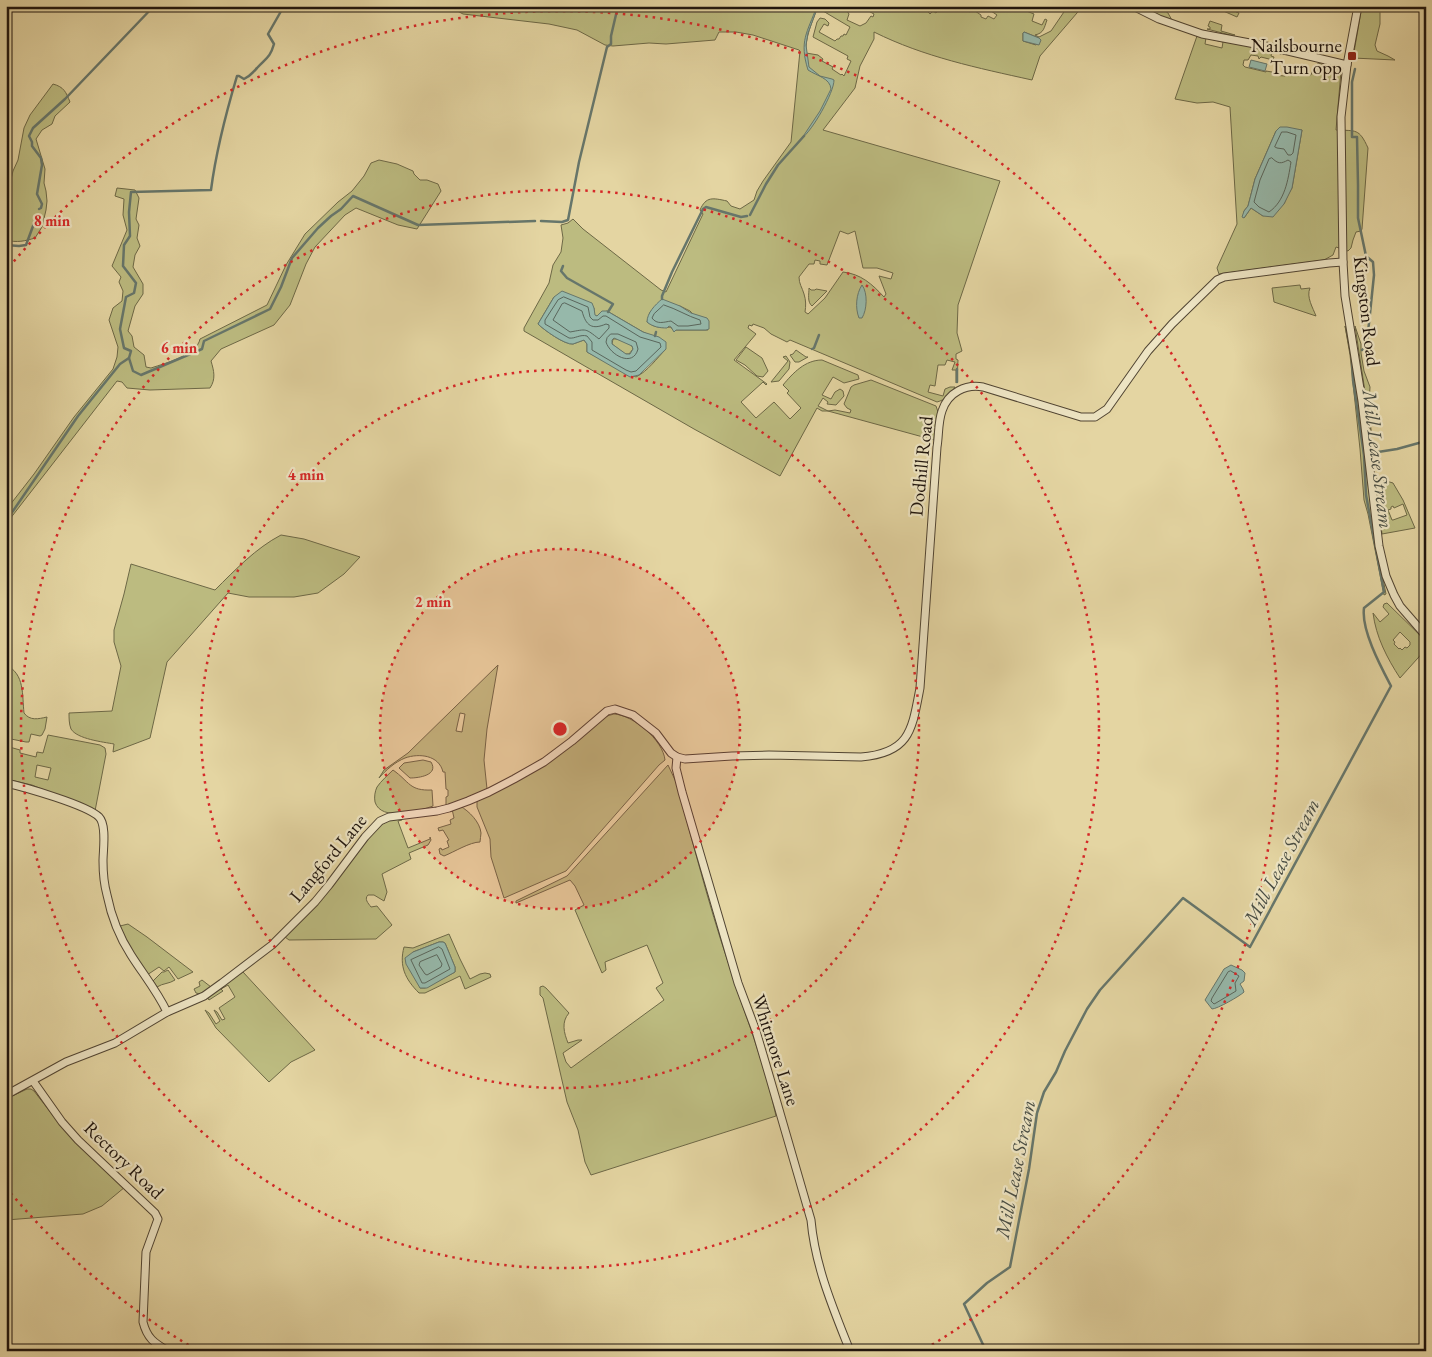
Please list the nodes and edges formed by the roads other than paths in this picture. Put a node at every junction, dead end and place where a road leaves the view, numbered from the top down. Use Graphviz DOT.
graph roads {
  1 [pos="1133,6"];
  2 [pos="1358,6"];
  3 [pos="1347,65"];
  4 [pos="1343,262"];
  5 [pos="1426,636"];
  6 [pos="677,757"];
  7 [pos="6,783"];
  8 [pos="167,1012"];
  9 [pos="33,1081"];
  10 [pos="6,1095"];
  11 [pos="168,1351"];
  12 [pos="850,1351"];
  1 -- 3 [label="street"];
  2 -- 3 [label="street, Kingston Road"];
  3 -- 4 [label="street, Kingston Road"];
  4 -- 5 [label="street, Kingston Road"];
  4 -- 6 [label="street, Dodhill Road"];
  6 -- 8 [label="street, Langford Lane"];
  6 -- 12 [label="street, Whitmore Lane"];
  7 -- 8 [label="street"];
  8 -- 9 [label="street, Langford Lane"];
  9 -- 10 [label="street, Langford Lane"];
  9 -- 11 [label="street, Rectory Road"];
}
